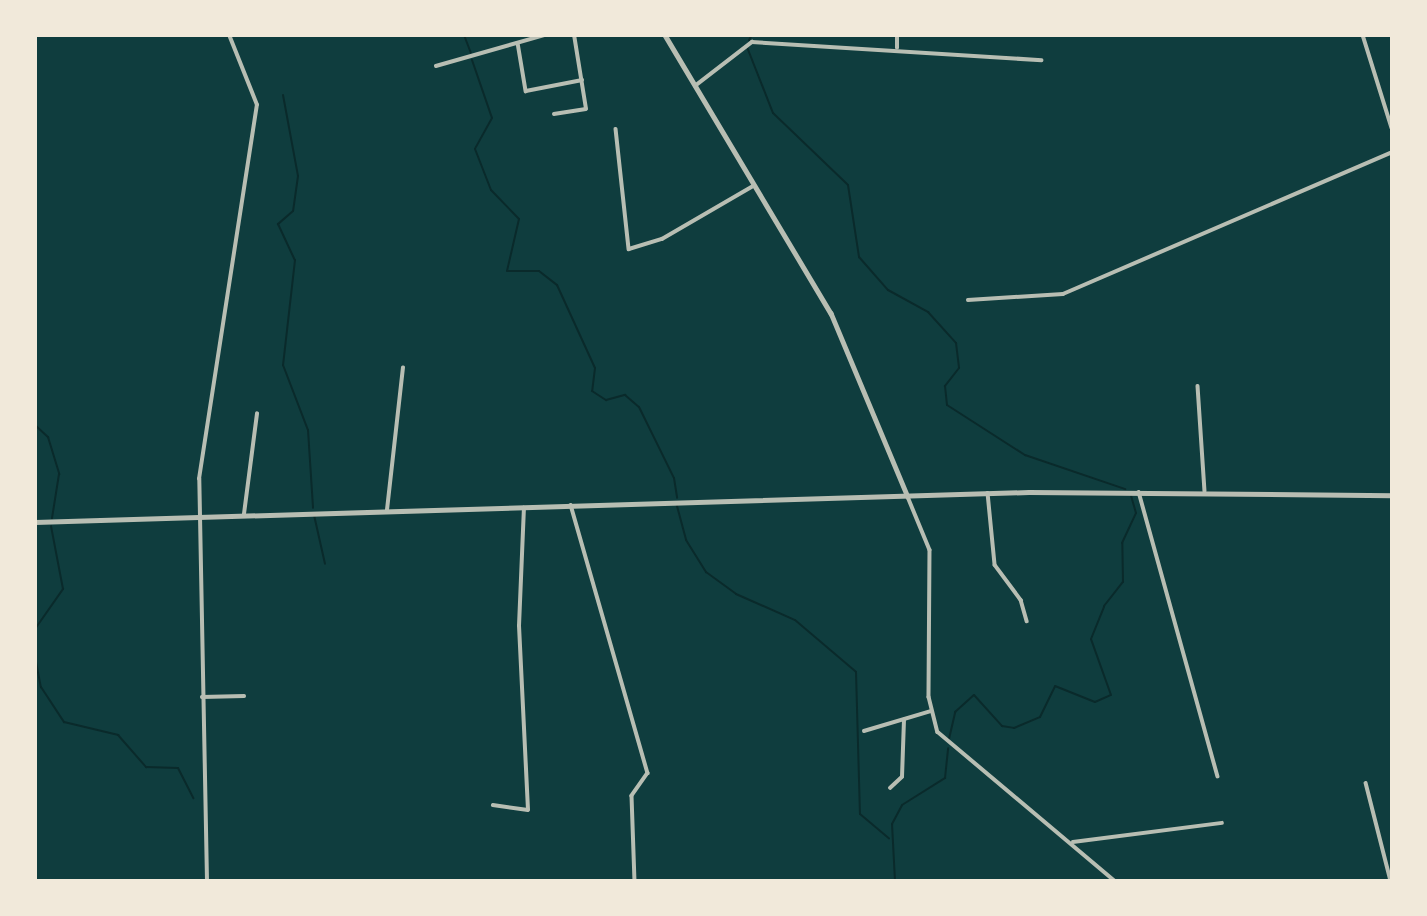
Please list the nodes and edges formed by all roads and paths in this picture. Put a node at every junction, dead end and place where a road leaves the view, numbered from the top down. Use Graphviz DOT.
graph roads {
  1 [pos="229,35"];
  2 [pos="545,35"];
  3 [pos="574,35"];
  4 [pos="665,35"];
  5 [pos="897,35"];
  6 [pos="1363,35"];
  7 [pos="518,43"];
  8 [pos="897,48"];
  9 [pos="1041,60"];
  10 [pos="436,66"];
  11 [pos="582,80"];
  12 [pos="695,86"];
  13 [pos="554,114"];
  14 [pos="1392,128"];
  15 [pos="616,129"];
  16 [pos="1392,152"];
  17 [pos="753,186"];
  18 [pos="968,300"];
  19 [pos="403,368"];
  20 [pos="1198,386"];
  21 [pos="257,414"];
  22 [pos="1205,491"];
  23 [pos="1139,492"];
  24 [pos="988,494"];
  25 [pos="1392,495"];
  26 [pos="908,497"];
  27 [pos="571,505"];
  28 [pos="524,506"];
  29 [pos="387,510"];
  30 [pos="244,514"];
  31 [pos="198,516"];
  32 [pos="35,522"];
  33 [pos="1027,621"];
  34 [pos="244,696"];
  35 [pos="202,697"];
  36 [pos="931,711"];
  37 [pos="904,720"];
  38 [pos="864,731"];
  39 [pos="1218,776"];
  40 [pos="1366,783"];
  41 [pos="890,788"];
  42 [pos="493,805"];
  43 [pos="1222,823"];
  44 [pos="1073,842"];
  45 [pos="207,881"];
  46 [pos="635,881"];
  47 [pos="1115,881"];
  48 [pos="1391,881"];
  1 -- 31 [label="street"];
  2 -- 7 [label="street"];
  3 -- 11 [label="street"];
  4 -- 12 [label="street"];
  5 -- 8 [label="street"];
  6 -- 14 [label="street"];
  7 -- 10 [label="street"];
  7 -- 11 [label="street"];
  8 -- 9 [label="street"];
  8 -- 12 [label="street"];
  11 -- 13 [label="street"];
  12 -- 17 [label="street"];
  15 -- 17 [label="street"];
  16 -- 18 [label="street"];
  17 -- 26 [label="street"];
  19 -- 29 [label="street"];
  20 -- 22 [label="street"];
  21 -- 30 [label="street"];
  22 -- 23 [label="street"];
  22 -- 25 [label="street"];
  23 -- 24 [label="street"];
  23 -- 39 [label="street"];
  24 -- 26 [label="street"];
  24 -- 33 [label="street"];
  26 -- 27 [label="street"];
  26 -- 36 [label="street"];
  27 -- 28 [label="street"];
  27 -- 46 [label="street"];
  28 -- 29 [label="street"];
  28 -- 42 [label="street"];
  29 -- 30 [label="street"];
  30 -- 31 [label="street"];
  31 -- 32 [label="street"];
  31 -- 35 [label="street"];
  34 -- 35 [label="street"];
  35 -- 45 [label="street"];
  36 -- 37 [label="street"];
  36 -- 44 [label="street"];
  37 -- 38 [label="street"];
  37 -- 41 [label="street"];
  40 -- 48 [label="street"];
  43 -- 44 [label="street"];
  44 -- 47 [label="street"];
}
